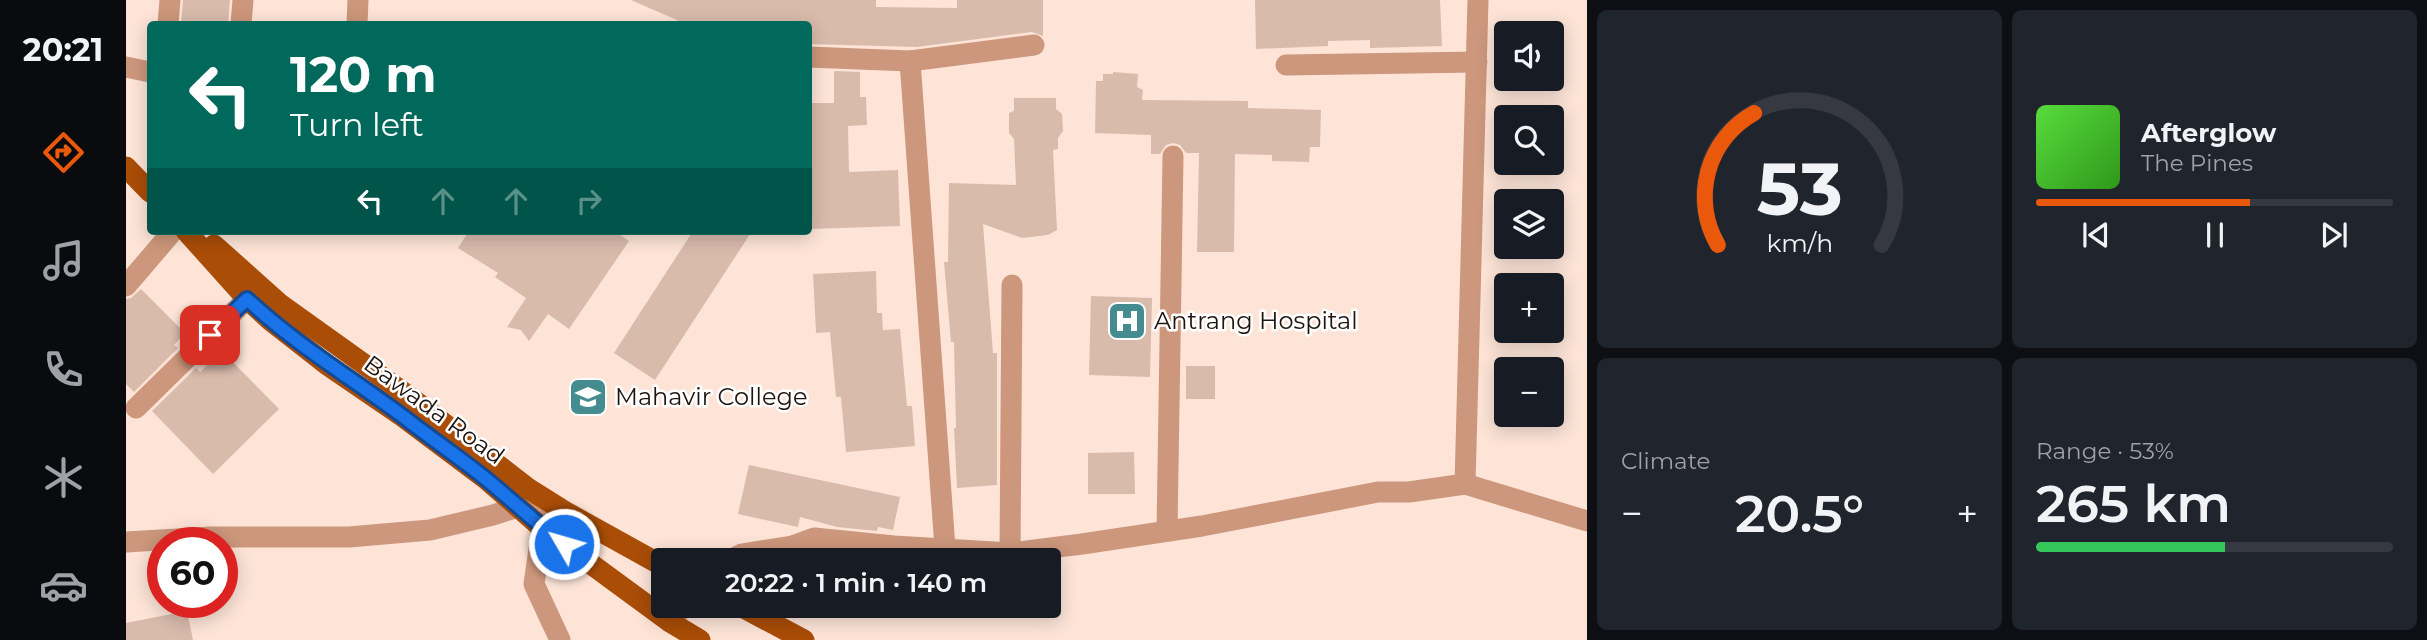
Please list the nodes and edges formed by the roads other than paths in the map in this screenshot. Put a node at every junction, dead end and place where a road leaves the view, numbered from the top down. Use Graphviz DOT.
graph roads {
  1 [pos="170,0"];
  2 [pos="243,0"];
  3 [pos="358,0"];
  4 [pos="1478,0"];
  5 [pos="168,21"];
  6 [pos="241,21"];
  7 [pos="358,21"];
  8 [pos="1034,45"];
  9 [pos="812,57"];
  10 [pos="910,61"];
  11 [pos="1477,62"];
  12 [pos="1286,65"];
  13 [pos="126,67"];
  14 [pos="147,71"];
  15 [pos="126,154"];
  16 [pos="1173,156"];
  17 [pos="126,167"];
  18 [pos="147,176"];
  19 [pos="147,189"];
  20 [pos="170,235"];
  21 [pos="190,235"];
  22 [pos="205,235"];
  23 [pos="1012,285"];
  24 [pos="126,286"];
  25 [pos="247,299"];
  26 [pos="136,408"];
  27 [pos="1465,484"];
  28 [pos="547,501"];
  29 [pos="516,507"];
  30 [pos="1587,521"];
  31 [pos="542,528"];
  32 [pos="1167,531"];
  33 [pos="126,542"];
  34 [pos="780,548"];
  35 [pos="945,548"];
  36 [pos="1010,548"];
  37 [pos="1046,548"];
  38 [pos="651,559"];
  39 [pos="674,618"];
  40 [pos="763,618"];
  41 [pos="670,622"];
  42 [pos="560,640"];
  43 [pos="700,640"];
  44 [pos="804,640"];
  1 -- 5 [label="street"];
  2 -- 6 [label="street"];
  3 -- 7 [label="street"];
  4 -- 11 [label="street"];
  8 -- 10 [label="street"];
  9 -- 10 [label="street"];
  10 -- 35 [label="street"];
  11 -- 12 [label="street"];
  11 -- 27 [label="street"];
  13 -- 14 [label="street"];
  15 -- 18 [label="main road"];
  16 -- 32 [label="street"];
  17 -- 19 [label="main road"];
  20 -- 24 [label="street"];
  21 -- 25 [label="main road, Bawada Road"];
  22 -- 28 [label="main road"];
  23 -- 36 [label="street"];
  25 -- 26 [label="street"];
  25 -- 29 [label="main road, Bawada Road"];
  27 -- 30 [label="street"];
  27 -- 32 [label="street"];
  28 -- 29 [label="street"];
  28 -- 31 [label="street"];
  28 -- 38 [label="main road"];
  29 -- 31 [label="main road, Bawada Road"];
  29 -- 33 [label="street"];
  31 -- 41 [label="main road, Bawada Road"];
  31 -- 42 [label="street"];
  32 -- 37 [label="street"];
  34 -- 35 [label="street"];
  39 -- 41 [label="street"];
  40 -- 44 [label="main road"];
  41 -- 43 [label="main road, Bawada Road"];
}
